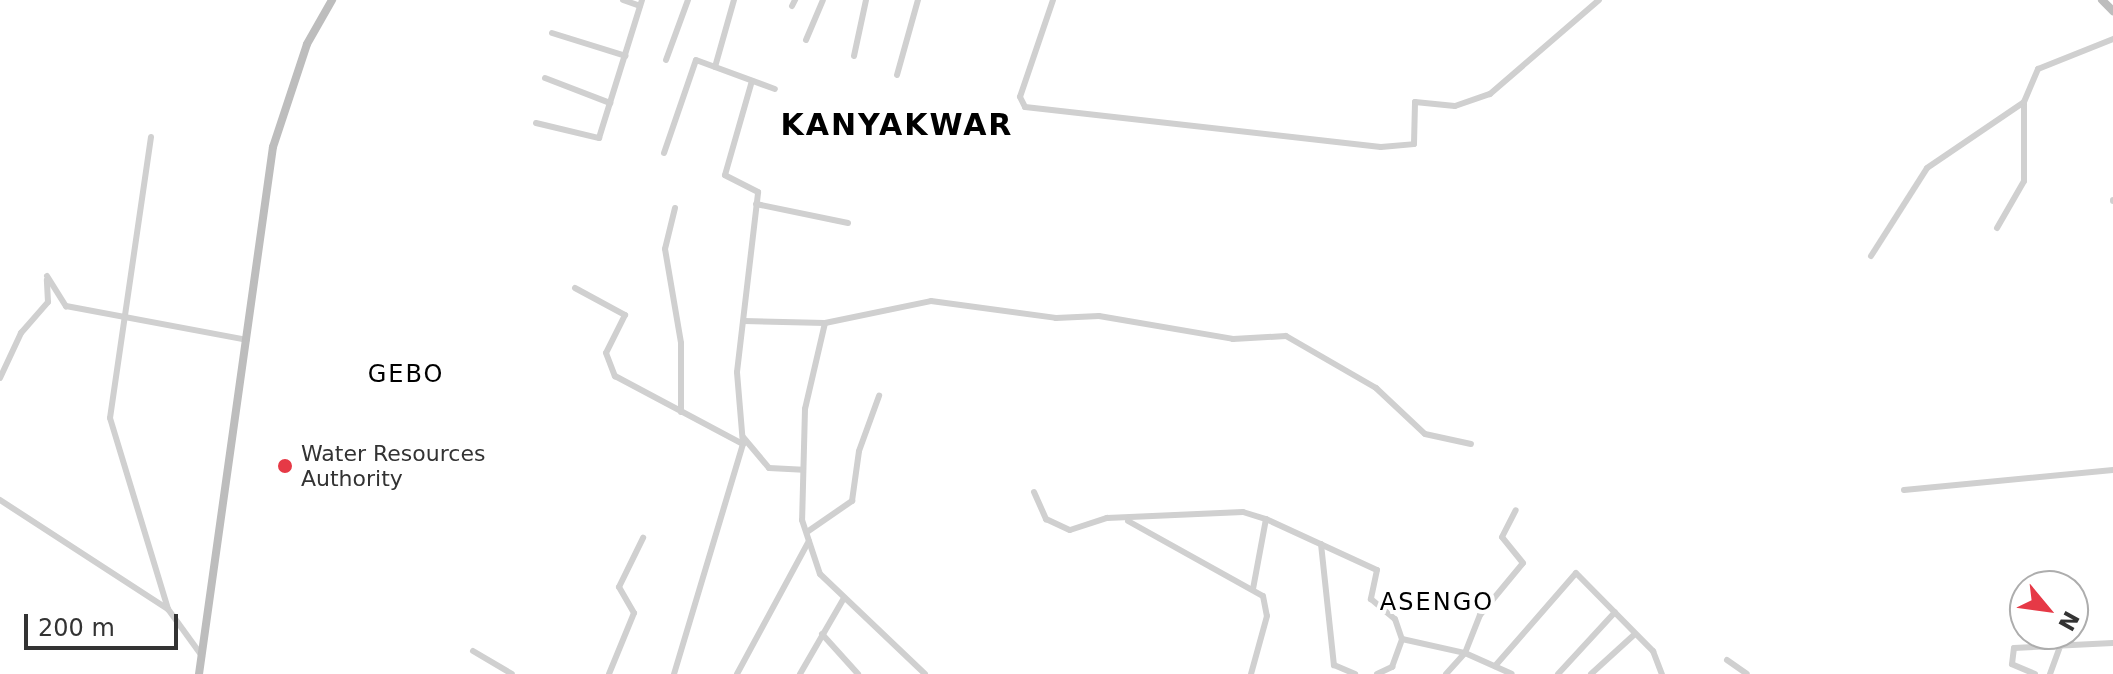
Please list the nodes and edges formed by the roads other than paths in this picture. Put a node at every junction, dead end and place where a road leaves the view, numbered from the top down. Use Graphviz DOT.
graph roads {
  1 [pos="332,0"];
  2 [pos="623,0"];
  3 [pos="688,0"];
  4 [pos="734,0"];
  5 [pos="823,0"];
  6 [pos="866,0"];
  7 [pos="918,0"];
  8 [pos="1053,0"];
  9 [pos="1599,0"];
  10 [pos="2102,0"];
  11 [pos="641,3"];
  12 [pos="2113,11"];
  13 [pos="552,33"];
  14 [pos="2113,39"];
  15 [pos="806,40"];
  16 [pos="626,56"];
  17 [pos="854,56"];
  18 [pos="666,60"];
  19 [pos="715,67"];
  20 [pos="897,75"];
  21 [pos="545,78"];
  22 [pos="752,81"];
  23 [pos="775,89"];
  24 [pos="2024,102"];
  25 [pos="610,103"];
  26 [pos="536,123"];
  27 [pos="151,137"];
  28 [pos="664,153"];
  29 [pos="756,204"];
  30 [pos="675,208"];
  31 [pos="848,223"];
  32 [pos="1997,228"];
  33 [pos="1871,256"];
  34 [pos="575,288"];
  35 [pos="125,317"];
  36 [pos="744,321"];
  37 [pos="825,323"];
  38 [pos="249,341"];
  39 [pos="0,378"];
  40 [pos="879,396"];
  41 [pos="681,412"];
  42 [pos="743,440"];
  43 [pos="1471,444"];
  44 [pos="803,470"];
  45 [pos="2113,470"];
  46 [pos="1904,490"];
  47 [pos="1034,492"];
  48 [pos="0,500"];
  49 [pos="1516,510"];
  50 [pos="1124,519"];
  51 [pos="1266,519"];
  52 [pos="807,532"];
  53 [pos="643,538"];
  54 [pos="809,541"];
  55 [pos="1321,544"];
  56 [pos="1253,589"];
  57 [pos="844,598"];
  58 [pos="168,609"];
  59 [pos="1615,612"];
  60 [pos="822,634"];
  61 [pos="1635,634"];
  62 [pos="1402,639"];
  63 [pos="2089,643"];
  64 [pos="2113,643"];
  65 [pos="2014,650"];
  66 [pos="2059,650"];
  67 [pos="473,651"];
  68 [pos="1465,653"];
  69 [pos="202,655"];
  70 [pos="1727,660"];
  71 [pos="1495,666"];
  72 [pos="199,674"];
  73 [pos="512,674"];
  74 [pos="609,674"];
  75 [pos="674,674"];
  76 [pos="737,674"];
  77 [pos="800,674"];
  78 [pos="858,674"];
  79 [pos="925,674"];
  80 [pos="1251,674"];
  81 [pos="1355,674"];
  82 [pos="1377,674"];
  83 [pos="1446,674"];
  84 [pos="1512,674"];
  85 [pos="1558,674"];
  86 [pos="1591,674"];
  87 [pos="1662,674"];
  88 [pos="1747,674"];
  89 [pos="2035,674"];
  90 [pos="2050,674"];
  1 -- 38 [label="main road"];
  2 -- 11 [label="street"];
  3 -- 18 [label="street"];
  4 -- 19 [label="street"];
  5 -- 15 [label="street"];
  6 -- 17 [label="street"];
  7 -- 20 [label="street"];
  8 -- 9 [label="street"];
  10 -- 12 [label="main road"];
  11 -- 16 [label="street"];
  13 -- 16 [label="street"];
  14 -- 24 [label="street"];
  16 -- 25 [label="street"];
  19 -- 22 [label="street"];
  19 -- 28 [label="street"];
  21 -- 25 [label="street"];
  22 -- 23 [label="street"];
  22 -- 29 [label="street"];
  24 -- 32 [label="street"];
  24 -- 33 [label="street"];
  25 -- 26 [label="street"];
  27 -- 35 [label="street"];
  29 -- 31 [label="street"];
  29 -- 36 [label="street"];
  30 -- 41 [label="street"];
  34 -- 41 [label="street"];
  35 -- 38 [label="street"];
  35 -- 39 [label="street"];
  35 -- 58 [label="street"];
  36 -- 37 [label="street"];
  36 -- 42 [label="street"];
  37 -- 43 [label="street"];
  37 -- 44 [label="street"];
  38 -- 69 [label="main road"];
  40 -- 52 [label="street"];
  41 -- 42 [label="street"];
  42 -- 44 [label="street"];
  42 -- 75 [label="street"];
  44 -- 52 [label="street"];
  45 -- 46 [label="street"];
  47 -- 50 [label="street"];
  48 -- 58 [label="street"];
  49 -- 68 [label="street"];
  50 -- 51 [label="street"];
  50 -- 56 [label="street"];
  51 -- 55 [label="street"];
  51 -- 56 [label="street"];
  52 -- 54 [label="street"];
  53 -- 74 [label="street"];
  54 -- 57 [label="street"];
  54 -- 76 [label="street"];
  55 -- 62 [label="street"];
  55 -- 81 [label="street"];
  56 -- 80 [label="street"];
  57 -- 60 [label="street"];
  57 -- 79 [label="street"];
  58 -- 69 [label="street"];
  59 -- 61 [label="street"];
  59 -- 71 [label="street"];
  59 -- 85 [label="street"];
  60 -- 77 [label="street"];
  60 -- 78 [label="street"];
  61 -- 86 [label="street"];
  61 -- 87 [label="street"];
  62 -- 68 [label="street"];
  62 -- 82 [label="street"];
  63 -- 64 [label="street"];
  65 -- 89 [label="street"];
  66 -- 90 [label="street"];
  67 -- 73 [label="street"];
  68 -- 71 [label="street"];
  68 -- 83 [label="street"];
  69 -- 72 [label="main road"];
  70 -- 88 [label="street"];
  71 -- 84 [label="street"];
}
